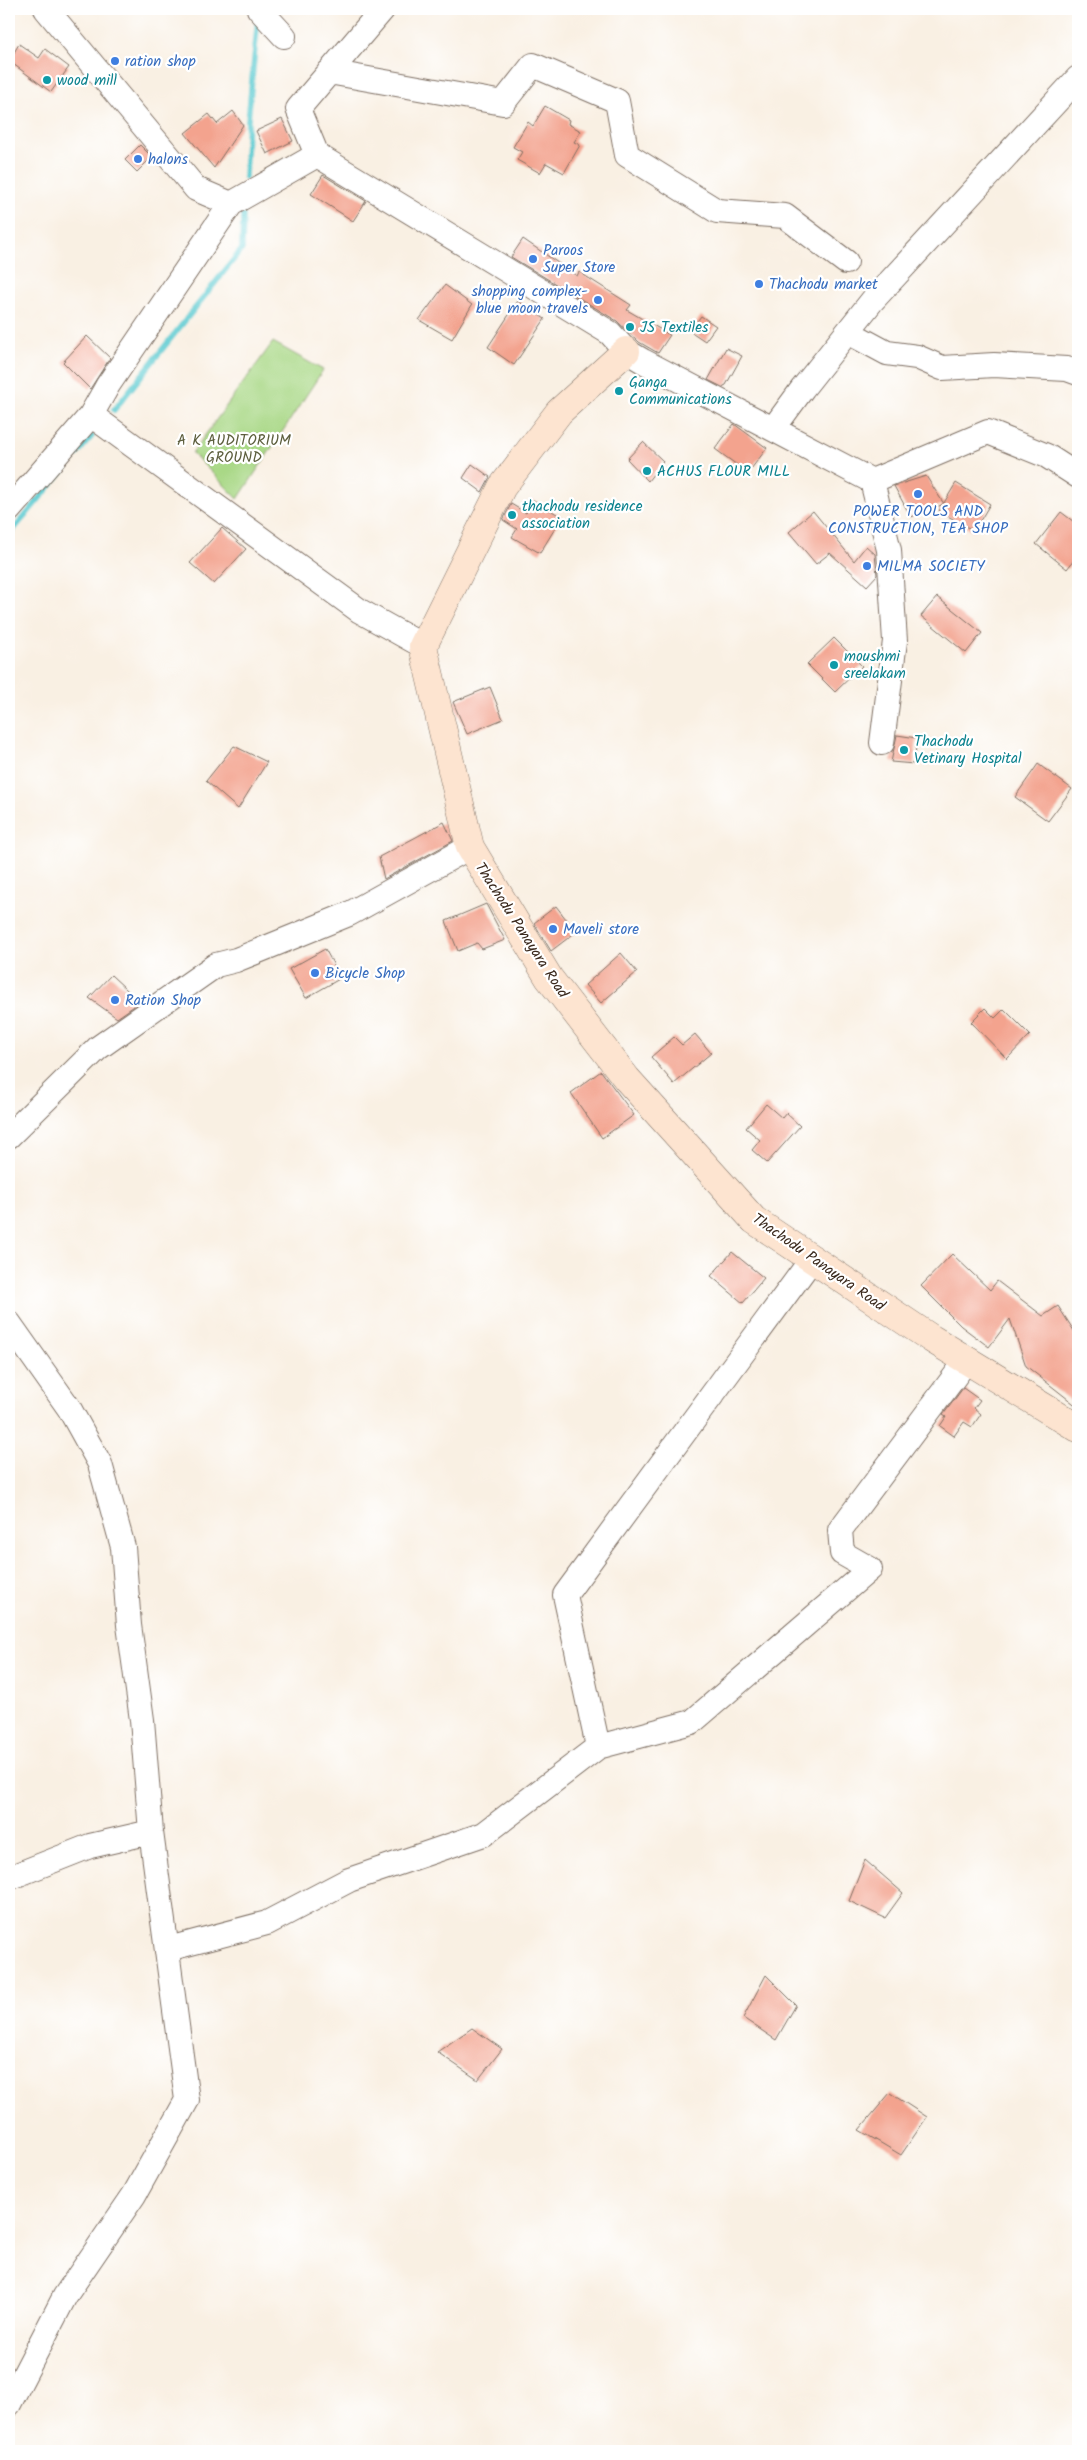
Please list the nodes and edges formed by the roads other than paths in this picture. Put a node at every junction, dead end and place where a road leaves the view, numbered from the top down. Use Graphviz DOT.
graph roads {
  1 [pos="46,9"];
  2 [pos="383,9"];
  3 [pos="329,72"];
  4 [pos="1078,78"];
  5 [pos="317,155"];
  6 [pos="231,204"];
  7 [pos="846,262"];
  8 [pos="848,332"];
  9 [pos="626,351"];
  10 [pos="1078,373"];
  11 [pos="91,414"];
  12 [pos="773,430"];
  13 [pos="1078,476"];
  14 [pos="872,481"];
  15 [pos="9,510"];
  16 [pos="423,646"];
  17 [pos="882,743"];
  18 [pos="470,848"];
  19 [pos="9,1136"];
  20 [pos="812,1259"];
  21 [pos="9,1323"];
  22 [pos="967,1360"];
  23 [pos="1078,1428"];
  24 [pos="598,1747"];
  25 [pos="151,1832"];
  26 [pos="9,1878"];
  27 [pos="168,1949"];
  28 [pos="9,2404"];
  1 -- 6 [label="street"];
  2 -- 3 [label="street"];
  3 -- 5 [label="street"];
  3 -- 7 [label="street"];
  4 -- 8 [label="street"];
  5 -- 6 [label="street"];
  5 -- 9 [label="street"];
  6 -- 11 [label="street"];
  8 -- 10 [label="street"];
  8 -- 12 [label="street"];
  9 -- 12 [label="street"];
  9 -- 16 [label="main road"];
  11 -- 15 [label="street"];
  11 -- 16 [label="street"];
  12 -- 14 [label="street"];
  13 -- 14 [label="street"];
  14 -- 17 [label="street"];
  16 -- 18 [label="main road, Thachodu Panayara Road"];
  18 -- 19 [label="street"];
  18 -- 20 [label="main road, Thachodu Panayara Road"];
  20 -- 22 [label="main road, Thachodu Panayara Road"];
  20 -- 24 [label="street"];
  21 -- 25 [label="street"];
  22 -- 23 [label="main road, Thachodu Panayara Road"];
  22 -- 24 [label="street"];
  24 -- 27 [label="street"];
  25 -- 26 [label="street"];
  25 -- 27 [label="street"];
  27 -- 28 [label="street"];
}
